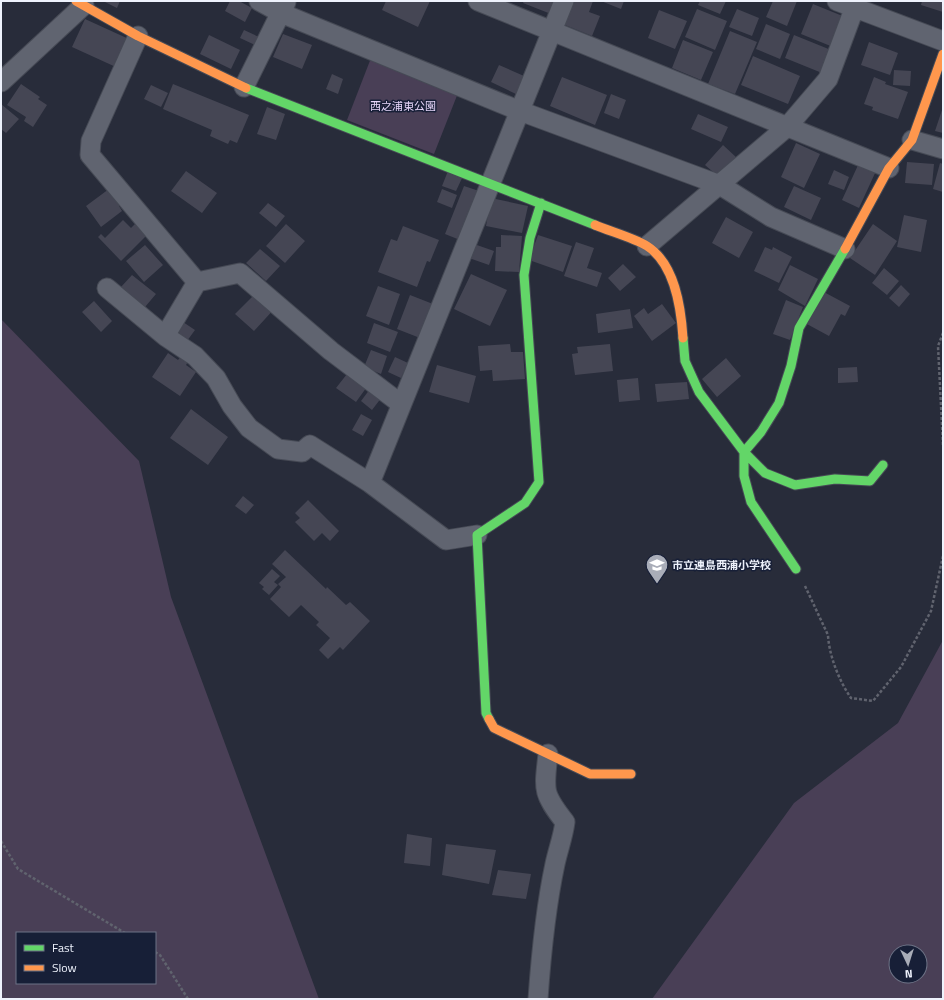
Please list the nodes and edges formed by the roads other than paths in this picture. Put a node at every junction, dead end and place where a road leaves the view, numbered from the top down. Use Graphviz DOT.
graph roads {
  1 [pos="259,1"];
  2 [pos="478,1"];
  3 [pos="564,1"];
  4 [pos="837,1"];
  5 [pos="80,3"];
  6 [pos="856,4"];
  7 [pos="284,7"];
  8 [pos="553,31"];
  9 [pos="138,36"];
  10 [pos="943,41"];
  11 [pos="943,54"];
  12 [pos="1,82"];
  13 [pos="244,87"];
  14 [pos="520,111"];
  15 [pos="787,127"];
  16 [pos="912,140"];
  17 [pos="943,149"];
  18 [pos="889,168"];
  19 [pos="491,183"];
  20 [pos="720,185"];
  21 [pos="541,203"];
  22 [pos="647,246"];
  23 [pos="845,249"];
  24 [pos="197,282"];
  25 [pos="108,288"];
  26 [pos="165,336"];
  27 [pos="401,404"];
  28 [pos="744,452"];
  29 [pos="883,465"];
  30 [pos="370,483"];
  31 [pos="477,535"];
  32 [pos="796,569"];
  33 [pos="548,754"];
  34 [pos="631,774"];
  35 [pos="538,999"];
  1 -- 7 [label="street"];
  2 -- 8 [label="street"];
  3 -- 8 [label="street"];
  4 -- 6 [label="street"];
  5 -- 9 [label="street"];
  5 -- 12 [label="street"];
  6 -- 10 [label="street"];
  6 -- 15 [label="street"];
  7 -- 13 [label="street"];
  7 -- 14 [label="street"];
  8 -- 14 [label="street"];
  8 -- 15 [label="street"];
  9 -- 13 [label="street"];
  9 -- 24 [label="street"];
  11 -- 16 [label="street"];
  13 -- 19 [label="street"];
  14 -- 19 [label="street"];
  14 -- 20 [label="street"];
  15 -- 18 [label="street"];
  15 -- 20 [label="street"];
  16 -- 17 [label="street"];
  16 -- 18 [label="street"];
  18 -- 23 [label="street"];
  19 -- 21 [label="street"];
  19 -- 27 [label="street"];
  20 -- 22 [label="street"];
  20 -- 23 [label="street"];
  21 -- 22 [label="street"];
  21 -- 31 [label="street"];
  22 -- 28 [label="street"];
  23 -- 28 [label="street"];
  24 -- 26 [label="street"];
  24 -- 27 [label="street"];
  25 -- 26 [label="street"];
  26 -- 30 [label="street"];
  27 -- 30 [label="street"];
  28 -- 29 [label="street"];
  28 -- 32 [label="street"];
  30 -- 31 [label="street"];
  31 -- 33 [label="street"];
  33 -- 34 [label="street"];
  33 -- 35 [label="street"];
}
